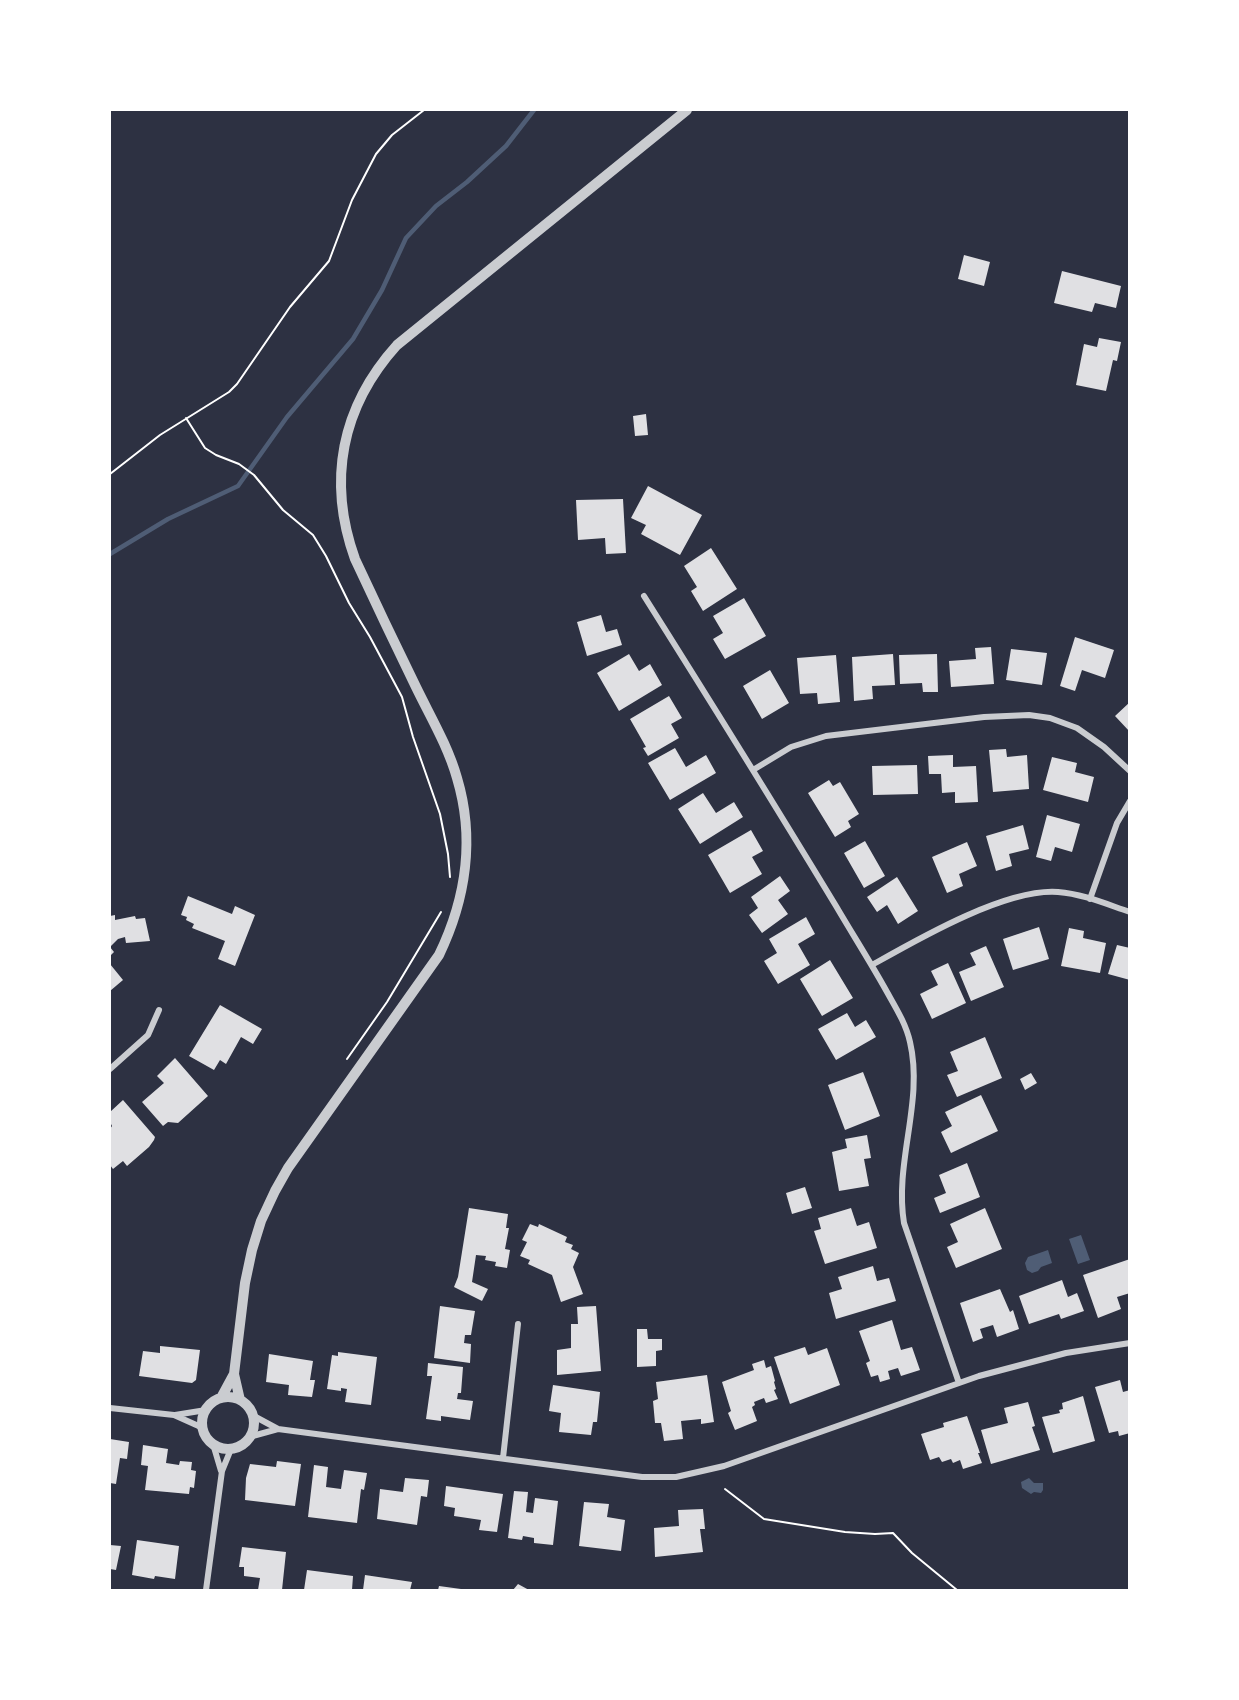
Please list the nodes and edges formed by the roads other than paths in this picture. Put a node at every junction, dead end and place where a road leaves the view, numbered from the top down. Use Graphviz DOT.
graph roads {
  1 [pos="687,110"];
  2 [pos="644,596"];
  3 [pos="753,770"];
  4 [pos="1130,771"];
  5 [pos="1130,801"];
  6 [pos="1090,899"];
  7 [pos="1130,912"];
  8 [pos="872,965"];
  9 [pos="159,1010"];
  10 [pos="110,1069"];
  11 [pos="518,1324"];
  12 [pos="1130,1343"];
  13 [pos="234,1374"];
  14 [pos="959,1383"];
  15 [pos="221,1398"];
  16 [pos="240,1400"];
  17 [pos="110,1408"];
  18 [pos="206,1410"];
  19 [pos="174,1415"];
  20 [pos="252,1415"];
  21 [pos="203,1428"];
  22 [pos="278,1429"];
  23 [pos="249,1437"];
  24 [pos="213,1444"];
  25 [pos="231,1449"];
  26 [pos="504,1458"];
  27 [pos="222,1472"];
  28 [pos="206,1590"];
  1 -- 13 [label="street"];
  2 -- 3 [label="street"];
  3 -- 4 [label="street"];
  3 -- 8 [label="street"];
  5 -- 6 [label="street"];
  6 -- 7 [label="street"];
  6 -- 8 [label="street"];
  8 -- 14 [label="street"];
  9 -- 10 [label="street"];
  11 -- 26 [label="street"];
  12 -- 14 [label="street"];
  13 -- 15 [label="street"];
  13 -- 16 [label="street"];
  14 -- 26 [label="street"];
  15 -- 16 [label="street"];
  15 -- 18 [label="street"];
  16 -- 20 [label="street"];
  17 -- 19 [label="street"];
  18 -- 19 [label="street"];
  18 -- 21 [label="street"];
  19 -- 21 [label="street"];
  20 -- 22 [label="street"];
  20 -- 23 [label="street"];
  21 -- 24 [label="street"];
  22 -- 23 [label="street"];
  22 -- 26 [label="street"];
  23 -- 25 [label="street"];
  24 -- 25 [label="street"];
  24 -- 27 [label="street"];
  25 -- 27 [label="street"];
  27 -- 28 [label="street"];
}
